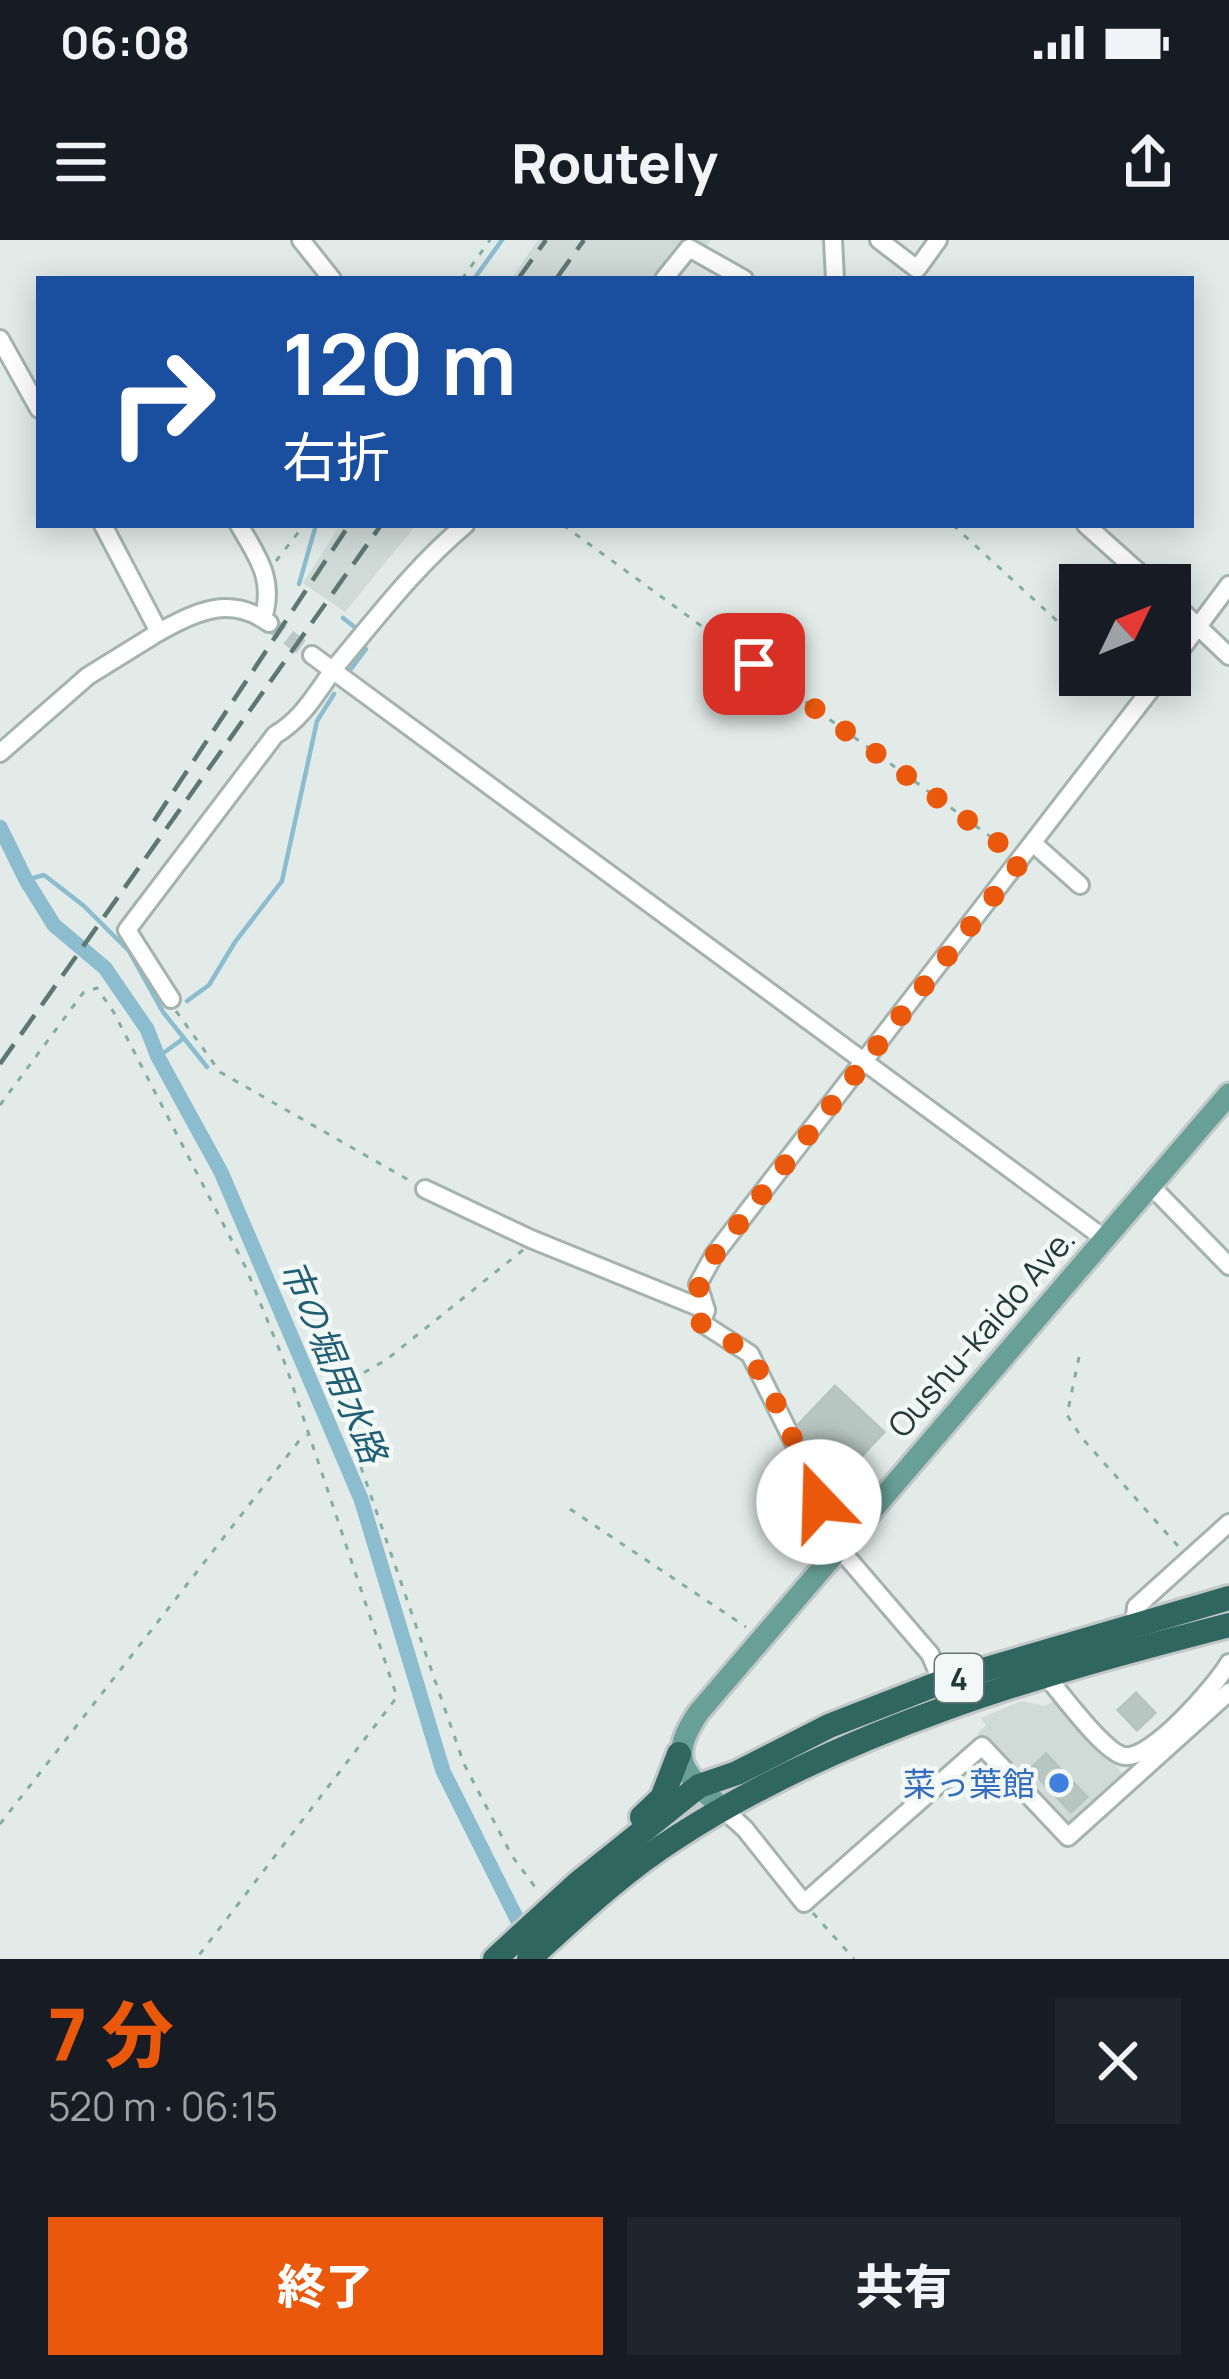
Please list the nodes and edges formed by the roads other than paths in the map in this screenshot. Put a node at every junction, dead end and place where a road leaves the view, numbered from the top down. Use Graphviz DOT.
graph roads {
  1 [pos="301,240"];
  2 [pos="833,240"];
  3 [pos="879,240"];
  4 [pos="938,240"];
  5 [pos="688,245"];
  6 [pos="330,276"];
  7 [pos="666,276"];
  8 [pos="739,276"];
  9 [pos="836,276"];
  10 [pos="0,339"];
  11 [pos="36,404"];
  12 [pos="105,528"];
  13 [pos="240,528"];
  14 [pos="461,528"];
  15 [pos="1089,528"];
  16 [pos="1130,564"];
  17 [pos="1229,585"];
  18 [pos="1191,619"];
  19 [pos="1199,626"];
  20 [pos="160,632"];
  21 [pos="1191,636"];
  22 [pos="312,655"];
  23 [pos="1229,656"];
  24 [pos="333,671"];
  25 [pos="1145,696"];
  26 [pos="0,753"];
  27 [pos="1034,844"];
  28 [pos="1080,885"];
  29 [pos="171,998"];
  30 [pos="865,1059"];
  31 [pos="1229,1094"];
  32 [pos="1151,1186"];
  33 [pos="425,1189"];
  34 [pos="1105,1239"];
  35 [pos="1229,1266"];
  36 [pos="706,1310"];
  37 [pos="1229,1522"];
  38 [pos="840,1550"];
  39 [pos="1229,1598"];
  40 [pos="1134,1625"];
  41 [pos="1229,1625"];
  42 [pos="1229,1663"];
  43 [pos="1050,1676"];
  44 [pos="942,1682"];
  45 [pos="1229,1692"];
  46 [pos="679,1754"];
  47 [pos="699,1786"];
  48 [pos="723,1809"];
  49 [pos="578,1882"];
  50 [pos="511,1954"];
  1 -- 6 [label="street"];
  2 -- 9 [label="street"];
  3 -- 4 [label="street"];
  5 -- 7 [label="street"];
  5 -- 8 [label="street"];
  10 -- 11 [label="street"];
  12 -- 20 [label="street"];
  13 -- 20 [label="street"];
  14 -- 24 [label="street"];
  15 -- 16 [label="street"];
  17 -- 19 [label="street"];
  18 -- 19 [label="street"];
  19 -- 21 [label="street"];
  19 -- 23 [label="street"];
  20 -- 26 [label="street"];
  22 -- 24 [label="street"];
  24 -- 29 [label="street"];
  24 -- 30 [label="street"];
  25 -- 27 [label="street"];
  27 -- 28 [label="street"];
  27 -- 30 [label="street"];
  30 -- 34 [label="street"];
  30 -- 36 [label="street"];
  31 -- 32 [label="main road, Oushu-kaido Ave."];
  32 -- 34 [label="main road, Oushu-kaido Ave."];
  32 -- 35 [label="street"];
  33 -- 36 [label="street"];
  34 -- 38 [label="main road, Oushu-kaido Ave."];
  36 -- 38 [label="street"];
  37 -- 40 [label="street"];
  38 -- 44 [label="street"];
  38 -- 46 [label="main road, Oushu-kaido Ave."];
  39 -- 40 [label="highway, 4"];
  40 -- 44 [label="highway, 4"];
  41 -- 43 [label="highway, 4"];
  42 -- 43 [label="street"];
  43 -- 48 [label="highway, 4"];
  44 -- 47 [label="highway, 4"];
  45 -- 48 [label="street"];
  46 -- 47 [label="main road"];
  46 -- 49 [label="highway"];
  47 -- 48 [label="main road"];
  47 -- 49 [label="highway, 4"];
  48 -- 50 [label="highway, 4"];
  49 -- 50 [label="highway, 4"];
}
